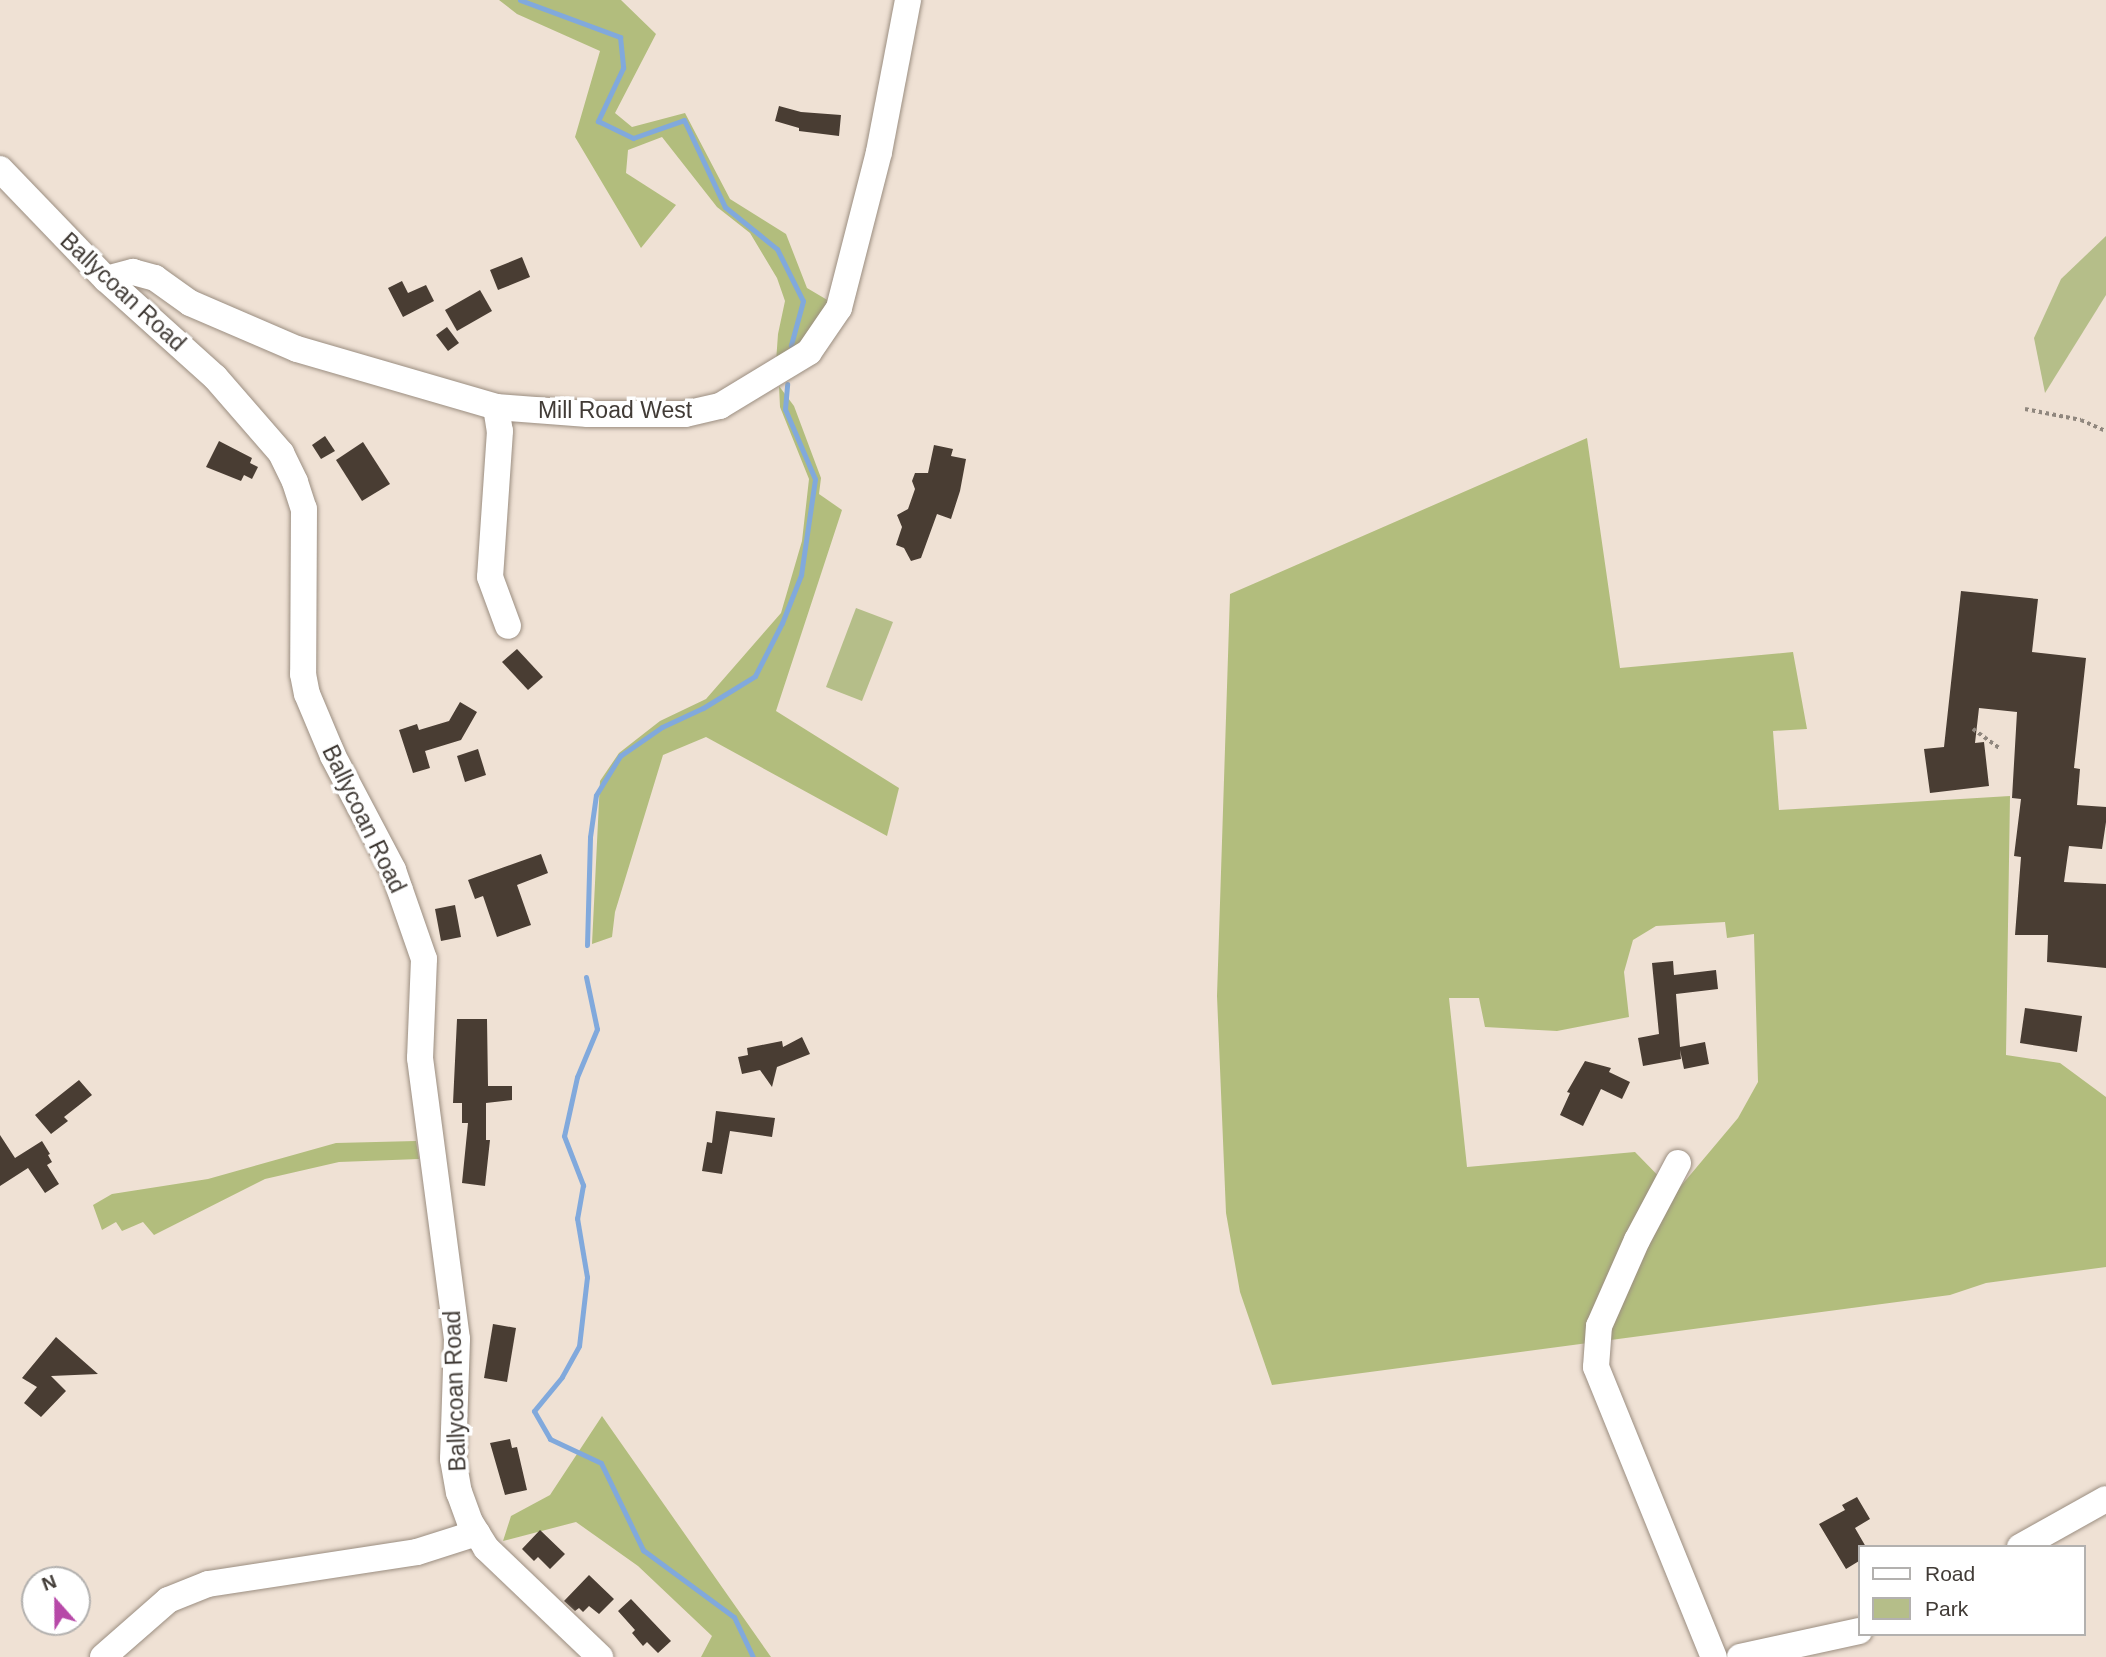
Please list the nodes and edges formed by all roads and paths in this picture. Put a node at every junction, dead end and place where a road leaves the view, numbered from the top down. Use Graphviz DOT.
graph roads {
  1 [pos="908,0"];
  2 [pos="0,169"];
  3 [pos="106,279"];
  4 [pos="496,407"];
  5 [pos="2025,409"];
  6 [pos="2106,431"];
  7 [pos="508,626"];
  8 [pos="1973,729"];
  9 [pos="2001,749"];
  10 [pos="1678,1163"];
  11 [pos="2106,1499"];
  12 [pos="477,1534"];
  13 [pos="2024,1545"];
  14 [pos="1857,1631"];
  15 [pos="103,1657"];
  16 [pos="600,1657"];
  17 [pos="1714,1657"];
  18 [pos="1740,1657"];
  1 -- 4 [label="street, Mill Road West"];
  2 -- 3 [label="street, Ballycoan Road"];
  3 -- 4 [label="street, Mill Road West"];
  3 -- 12 [label="street, Ballycoan Road"];
  4 -- 7 [label="street"];
  5 -- 6 [label="path"];
  8 -- 9 [label="path"];
  10 -- 17 [label="street"];
  11 -- 13 [label="street"];
  12 -- 15 [label="street"];
  12 -- 16 [label="street, Ballycoan Road"];
  14 -- 18 [label="street"];
}
